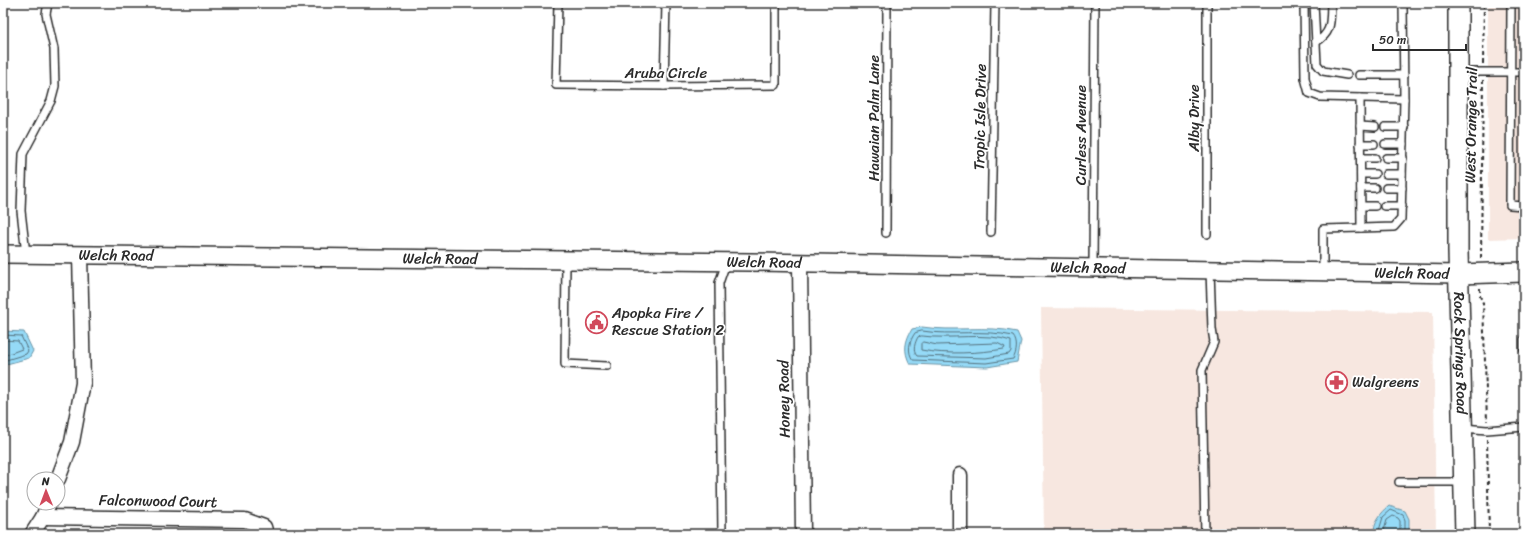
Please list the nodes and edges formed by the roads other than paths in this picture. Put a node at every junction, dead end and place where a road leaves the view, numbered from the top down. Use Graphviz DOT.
graph roads {
  1 [pos="48,3"];
  2 [pos="558,3"];
  3 [pos="666,3"];
  4 [pos="776,3"];
  5 [pos="887,3"];
  6 [pos="995,3"];
  7 [pos="1095,3"];
  8 [pos="1207,3"];
  9 [pos="1304,3"];
  10 [pos="1314,3"];
  11 [pos="1331,3"];
  12 [pos="1403,3"];
  13 [pos="1458,3"];
  14 [pos="1511,3"];
  15 [pos="1316,42"];
  16 [pos="1458,72"];
  17 [pos="1512,72"];
  18 [pos="1524,72"];
  19 [pos="1347,75"];
  20 [pos="1359,75"];
  21 [pos="1404,75"];
  22 [pos="664,86"];
  23 [pos="1360,98"];
  24 [pos="1404,99"];
  25 [pos="1360,126"];
  26 [pos="1375,127"];
  27 [pos="1385,127"];
  28 [pos="1404,127"];
  29 [pos="1360,144"];
  30 [pos="1374,144"];
  31 [pos="1385,144"];
  32 [pos="1403,144"];
  33 [pos="1360,158"];
  34 [pos="1375,158"];
  35 [pos="1386,158"];
  36 [pos="1403,158"];
  37 [pos="1361,174"];
  38 [pos="1375,174"];
  39 [pos="1386,174"];
  40 [pos="1402,174"];
  41 [pos="1361,188"];
  42 [pos="1375,188"];
  43 [pos="1386,188"];
  44 [pos="1402,188"];
  45 [pos="1361,206"];
  46 [pos="1375,206"];
  47 [pos="1384,206"];
  48 [pos="1402,206"];
  49 [pos="1524,206"];
  50 [pos="1361,228"];
  51 [pos="991,232"];
  52 [pos="886,234"];
  53 [pos="1207,234"];
  54 [pos="3,254"];
  55 [pos="26,254"];
  56 [pos="80,255"];
  57 [pos="566,261"];
  58 [pos="726,263"];
  59 [pos="800,263"];
  60 [pos="1093,268"];
  61 [pos="1210,270"];
  62 [pos="1323,272"];
  63 [pos="1524,272"];
  64 [pos="1458,274"];
  65 [pos="1524,340"];
  66 [pos="1524,350"];
  67 [pos="607,366"];
  68 [pos="1524,427"];
  69 [pos="1462,428"];
  70 [pos="61,471"];
  71 [pos="960,475"];
  72 [pos="1400,482"];
  73 [pos="1464,482"];
  74 [pos="46,511"];
  75 [pos="43,517"];
  76 [pos="32,534"];
  77 [pos="266,534"];
  78 [pos="722,534"];
  79 [pos="803,534"];
  80 [pos="960,534"];
  81 [pos="1205,534"];
  82 [pos="1465,534"];
  1 -- 55 [label="lane"];
  2 -- 22 [label="lane, Aruba Circle"];
  3 -- 22 [label="lane"];
  4 -- 22 [label="lane, Aruba Circle"];
  5 -- 52 [label="lane, Hawaian Palm Lane"];
  6 -- 51 [label="lane, Tropic Isle Drive"];
  7 -- 60 [label="lane, Curless Avenue"];
  8 -- 53 [label="lane, Alby Drive"];
  9 -- 23 [label="lane"];
  10 -- 15 [label="lane"];
  11 -- 15 [label="lane"];
  12 -- 21 [label="lane"];
  13 -- 16 [label="main road, Rock Springs Road"];
  14 -- 17 [label="lane"];
  15 -- 19 [label="lane"];
  16 -- 17 [label="lane"];
  16 -- 64 [label="main road, Rock Springs Road"];
  17 -- 18 [label="lane"];
  17 -- 49 [label="lane"];
  20 -- 21 [label="lane"];
  21 -- 24 [label="lane"];
  23 -- 24 [label="lane"];
  23 -- 25 [label="lane"];
  24 -- 28 [label="lane"];
  25 -- 26 [label="lane"];
  25 -- 29 [label="lane"];
  27 -- 28 [label="lane"];
  28 -- 32 [label="lane"];
  29 -- 30 [label="lane"];
  29 -- 33 [label="lane"];
  31 -- 32 [label="lane"];
  32 -- 36 [label="lane"];
  33 -- 34 [label="lane"];
  33 -- 37 [label="lane"];
  35 -- 36 [label="lane"];
  36 -- 40 [label="lane"];
  37 -- 38 [label="lane"];
  37 -- 41 [label="lane"];
  39 -- 40 [label="lane"];
  40 -- 44 [label="lane"];
  41 -- 42 [label="lane"];
  41 -- 45 [label="lane"];
  43 -- 44 [label="lane"];
  44 -- 48 [label="lane"];
  45 -- 46 [label="lane"];
  45 -- 50 [label="lane"];
  47 -- 48 [label="lane"];
  48 -- 50 [label="lane"];
  50 -- 62 [label="lane"];
  54 -- 55 [label="street, Welch Road"];
  55 -- 56 [label="street, Welch Road"];
  56 -- 57 [label="street, Welch Road"];
  56 -- 70 [label="street"];
  57 -- 58 [label="street, Welch Road"];
  57 -- 67 [label="lane"];
  58 -- 59 [label="street, Welch Road"];
  58 -- 78 [label="lane"];
  59 -- 60 [label="street, Welch Road"];
  59 -- 79 [label="street, Honey Road"];
  60 -- 61 [label="street, Welch Road"];
  61 -- 62 [label="street, Welch Road"];
  61 -- 81 [label="lane"];
  62 -- 64 [label="street, Welch Road"];
  63 -- 64 [label="main road, Welch Road"];
  64 -- 69 [label="main road, Rock Springs Road"];
  65 -- 66 [label="lane"];
  68 -- 69 [label="lane"];
  69 -- 73 [label="main road, Rock Springs Road"];
  71 -- 80 [label="street"];
  72 -- 73 [label="lane"];
  73 -- 82 [label="main road, Rock Springs Road"];
  74 -- 75 [label="street"];
  75 -- 76 [label="street"];
  75 -- 77 [label="street, Falconwood Court"];
}
